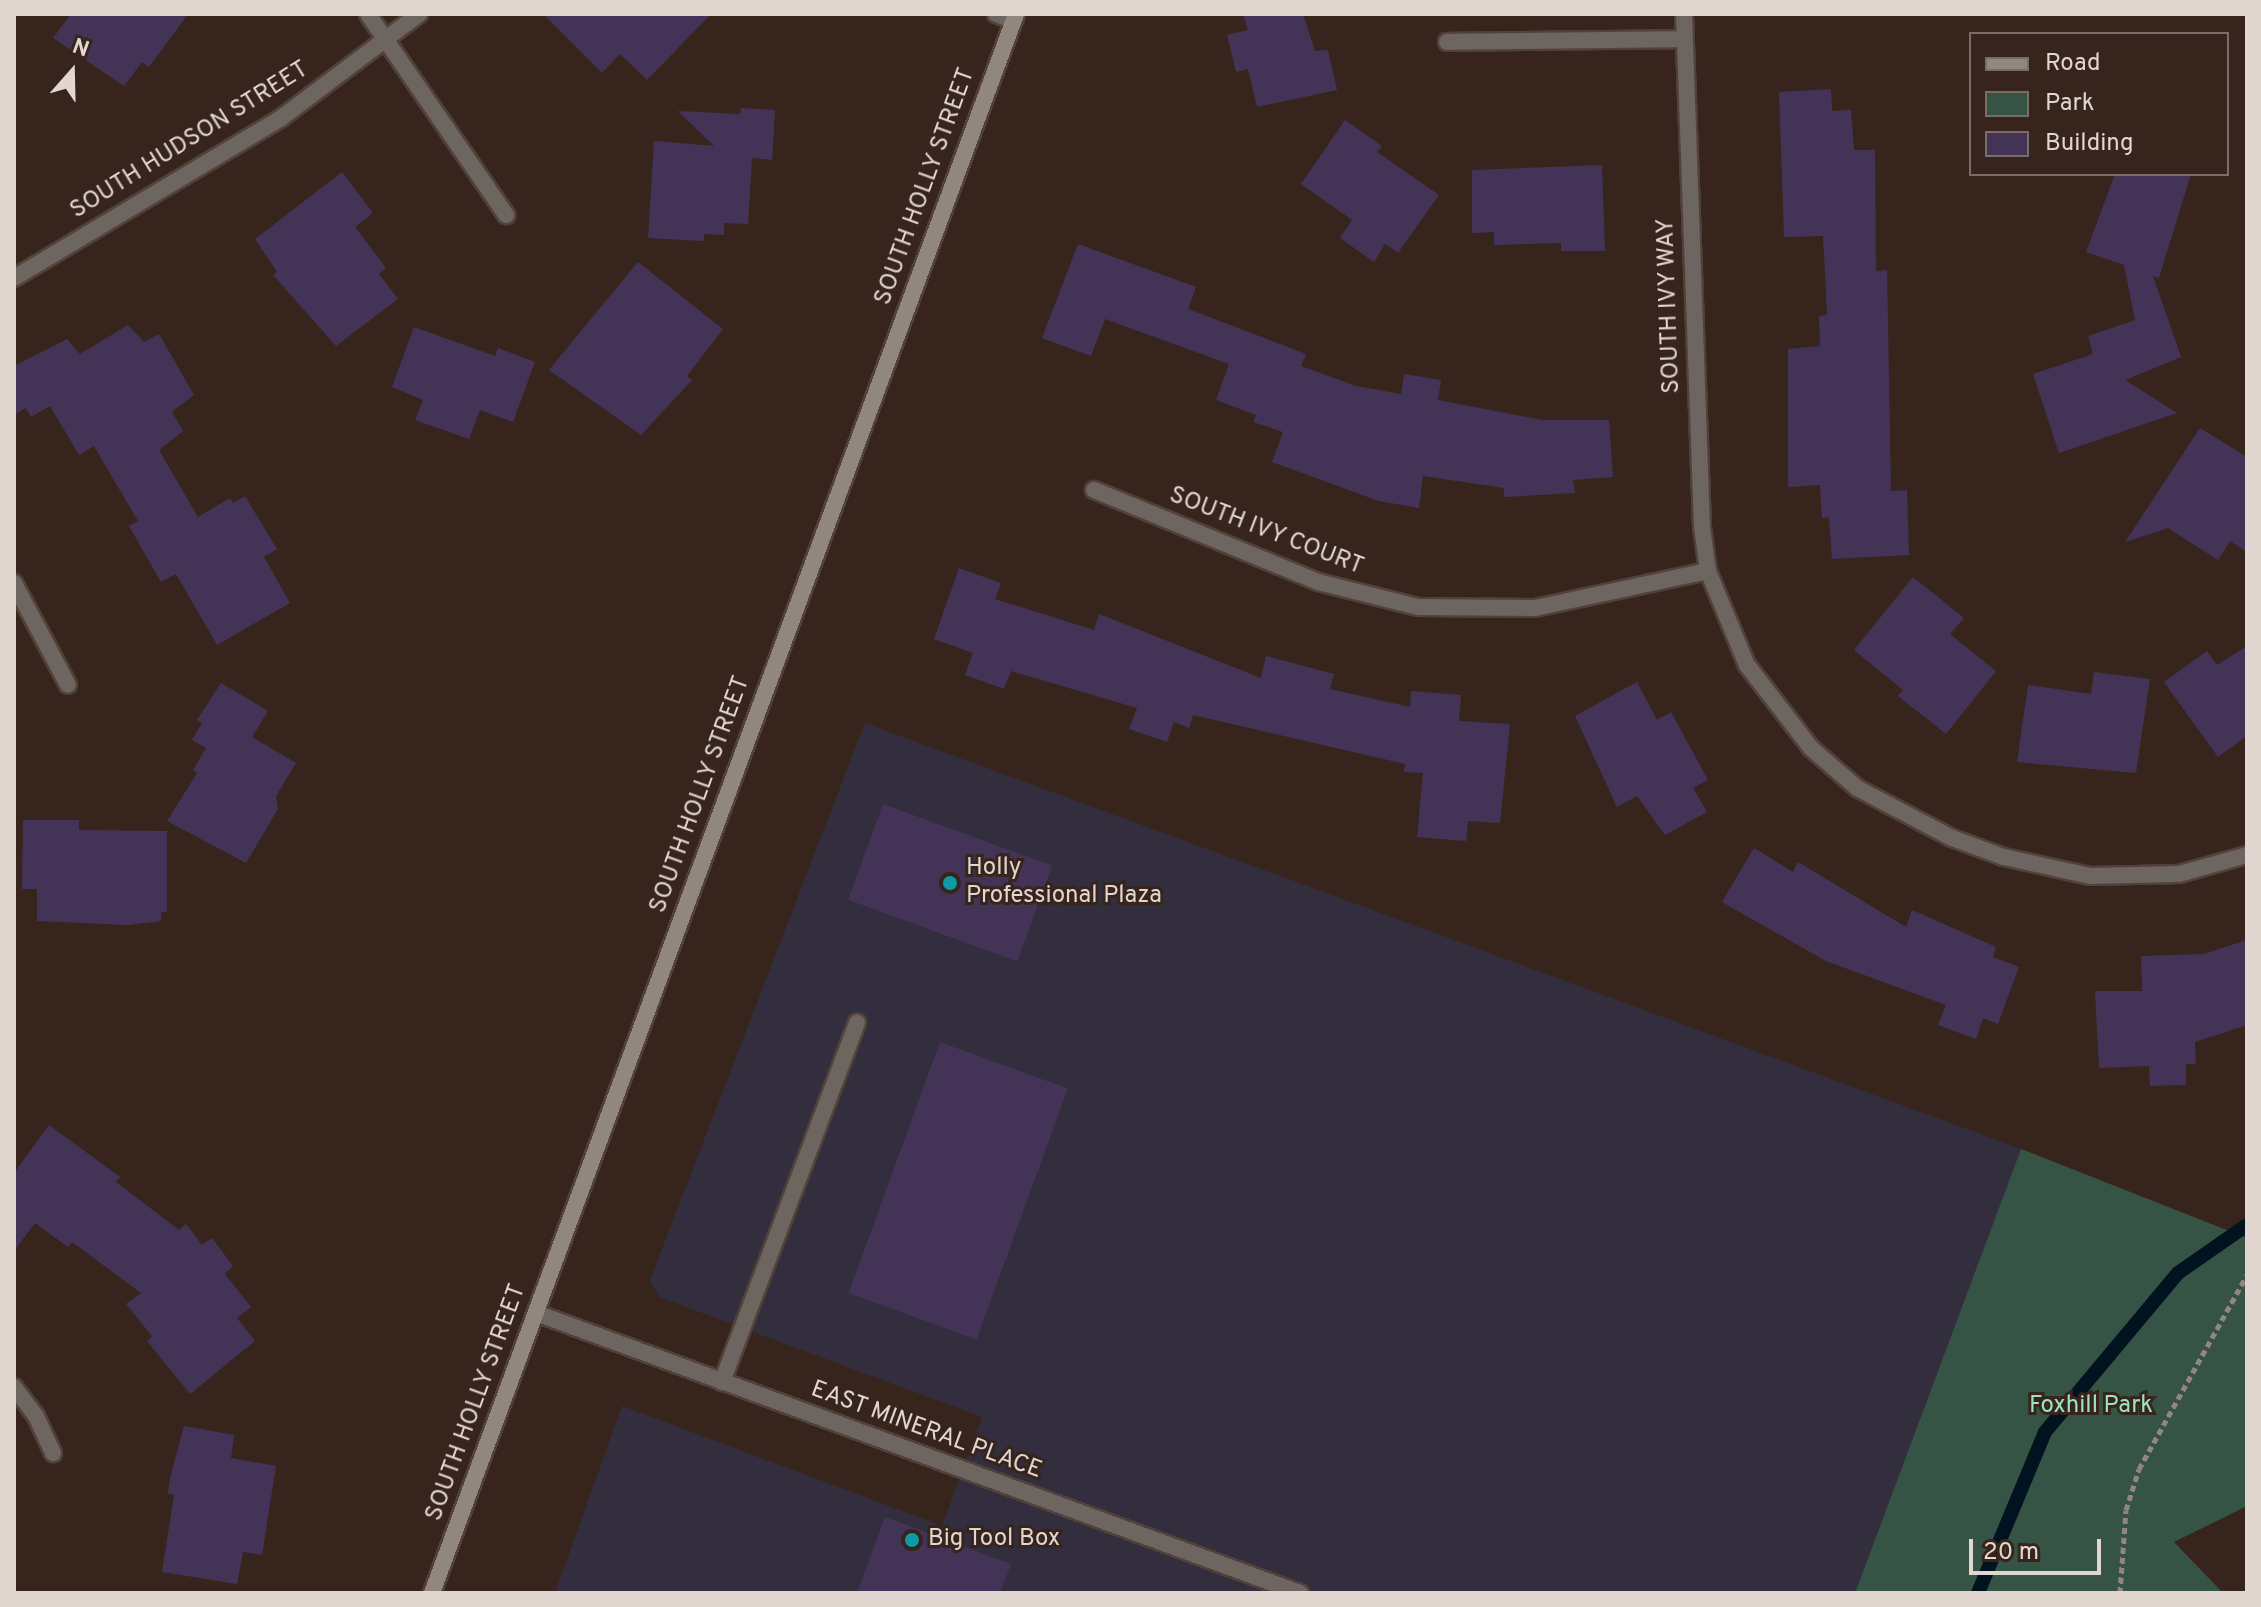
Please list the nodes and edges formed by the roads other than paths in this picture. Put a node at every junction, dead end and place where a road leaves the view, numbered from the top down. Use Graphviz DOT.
graph roads {
  1 [pos="368,14"];
  2 [pos="419,14"];
  3 [pos="996,14"];
  4 [pos="1684,14"];
  5 [pos="1015,17"];
  6 [pos="388,39"];
  7 [pos="1684,39"];
  8 [pos="1447,42"];
  9 [pos="506,215"];
  10 [pos="14,278"];
  11 [pos="1094,490"];
  12 [pos="1708,571"];
  13 [pos="14,583"];
  14 [pos="68,685"];
  15 [pos="2247,855"];
  16 [pos="857,1023"];
  17 [pos="536,1313"];
  18 [pos="722,1382"];
  19 [pos="14,1387"];
  20 [pos="53,1453"];
  21 [pos="432,1593"];
  22 [pos="1300,1593"];
  1 -- 6 [label="street"];
  2 -- 6 [label="street, SOUTH HUDSON STREET"];
  3 -- 5 [label="street"];
  4 -- 7 [label="street, SOUTH IVY WAY"];
  5 -- 17 [label="main road, SOUTH HOLLY STREET"];
  6 -- 9 [label="street"];
  6 -- 10 [label="street, SOUTH HUDSON STREET"];
  7 -- 8 [label="street"];
  7 -- 12 [label="street, SOUTH IVY WAY"];
  11 -- 12 [label="street, SOUTH IVY COURT"];
  12 -- 15 [label="street, SOUTH IVY WAY"];
  13 -- 14 [label="street"];
  16 -- 18 [label="street"];
  17 -- 18 [label="street, EAST MINERAL PLACE"];
  17 -- 21 [label="main road, SOUTH HOLLY STREET"];
  18 -- 22 [label="street, EAST MINERAL PLACE"];
  19 -- 20 [label="street"];
}
